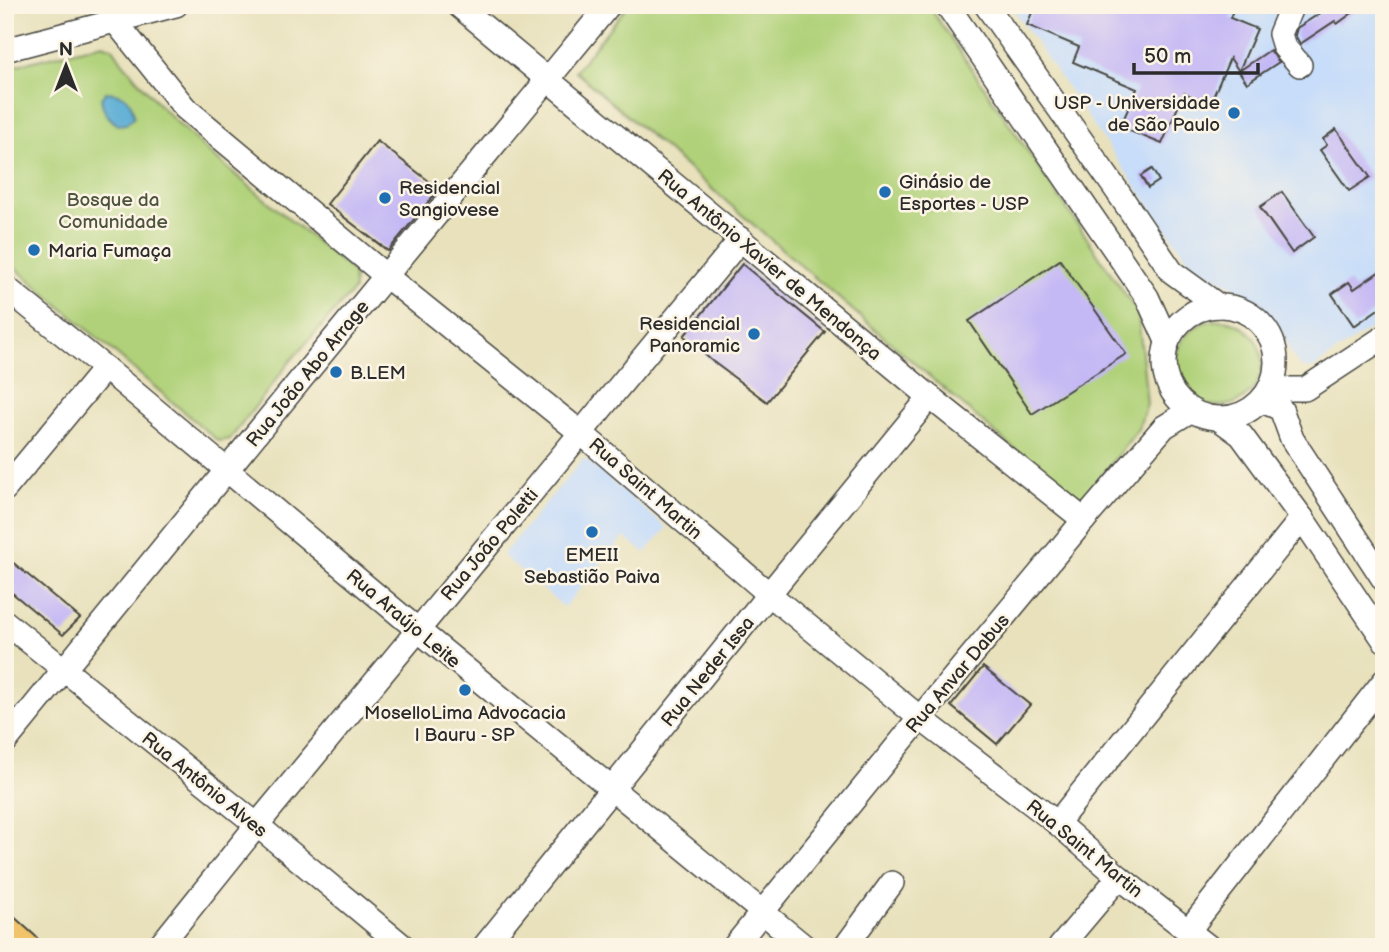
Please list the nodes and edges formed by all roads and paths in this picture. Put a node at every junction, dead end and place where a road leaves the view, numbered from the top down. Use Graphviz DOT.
graph roads {
  1 [pos="176,5"];
  2 [pos="458,5"];
  3 [pos="609,5"];
  4 [pos="947,5"];
  5 [pos="986,5"];
  6 [pos="1292,5"];
  7 [pos="112,13"];
  8 [pos="5,50"];
  9 [pos="1300,65"];
  10 [pos="548,79"];
  11 [pos="741,239"];
  12 [pos="386,276"];
  13 [pos="5,287"];
  14 [pos="1219,306"];
  15 [pos="1384,337"];
  16 [pos="1167,341"];
  17 [pos="105,368"];
  18 [pos="1266,395"];
  19 [pos="930,397"];
  20 [pos="1190,411"];
  21 [pos="1219,419"];
  22 [pos="581,433"];
  23 [pos="228,470"];
  24 [pos="5,489"];
  25 [pos="1303,518"];
  26 [pos="1084,520"];
  27 [pos="1384,580"];
  28 [pos="769,594"];
  29 [pos="5,622"];
  30 [pos="418,630"];
  31 [pos="1384,640"];
  32 [pos="64,671"];
  33 [pos="1384,681"];
  34 [pos="920,718"];
  35 [pos="5,742"];
  36 [pos="613,789"];
  37 [pos="1057,823"];
  38 [pos="257,825"];
  39 [pos="1119,877"];
  40 [pos="892,883"];
  41 [pos="762,912"];
  42 [pos="5,929"];
  43 [pos="1189,930"];
  44 [pos="25,947"];
  45 [pos="159,947"];
  46 [pos="404,947"];
  47 [pos="484,947"];
  48 [pos="734,947"];
  49 [pos="805,947"];
  50 [pos="845,947"];
  51 [pos="1060,947"];
  52 [pos="1209,947"];
  1 -- 7 [label="street"];
  2 -- 10 [label="street, Rua Antônio Xavier de Mendonça"];
  3 -- 10 [label="street, Rua João Abo Arrage"];
  4 -- 16 [label="street"];
  5 -- 14 [label="street"];
  6 -- 9 [label="street"];
  7 -- 8 [label="street"];
  7 -- 12 [label="street, Rua Saint Martin"];
  10 -- 11 [label="street, Rua Antônio Xavier de Mendonça"];
  10 -- 12 [label="street, Rua João Abo Arrage"];
  11 -- 19 [label="street, Rua Antônio Xavier de Mendonça"];
  11 -- 22 [label="street, Rua João Poletti"];
  12 -- 22 [label="street, Rua Saint Martin"];
  12 -- 23 [label="street, Rua João Abo Arrage"];
  13 -- 17 [label="street, Rua Araújo Leite"];
  14 -- 16 [label="street"];
  14 -- 18 [label="street"];
  15 -- 18 [label="street"];
  16 -- 20 [label="street"];
  17 -- 23 [label="street, Rua Araújo Leite"];
  17 -- 24 [label="street"];
  18 -- 21 [label="street"];
  18 -- 27 [label="street"];
  19 -- 26 [label="street, Rua Antônio Xavier de Mendonça"];
  19 -- 28 [label="street, Rua Neder Issa"];
  20 -- 21 [label="street"];
  20 -- 26 [label="street, Rua Anvar Dabus"];
  21 -- 25 [label="street"];
  22 -- 28 [label="street, Rua Saint Martin"];
  22 -- 30 [label="street, Rua João Poletti"];
  23 -- 30 [label="street, Rua Araújo Leite"];
  23 -- 32 [label="street, Rua João Abo Arrage"];
  25 -- 31 [label="street"];
  25 -- 37 [label="street"];
  26 -- 34 [label="street, Rua Anvar Dabus"];
  28 -- 34 [label="street, Rua Saint Martin"];
  28 -- 36 [label="street, Rua Neder Issa"];
  29 -- 32 [label="street, Rua Antônio Alves"];
  30 -- 36 [label="street, Rua Araújo Leite"];
  30 -- 38 [label="street, Rua João Poletti"];
  32 -- 35 [label="street, Rua João Abo Arrage"];
  32 -- 38 [label="street, Rua Antônio Alves"];
  33 -- 43 [label="street"];
  34 -- 37 [label="street, Rua Saint Martin"];
  34 -- 41 [label="street, Rua Anvar Dabus"];
  36 -- 41 [label="street, Rua Araújo Leite"];
  36 -- 47 [label="street, Rua Neder Issa"];
  37 -- 39 [label="street, Rua Saint Martin"];
  38 -- 45 [label="street, Rua João Poletti"];
  38 -- 46 [label="street, Rua Antônio Alves"];
  39 -- 43 [label="street, Rua Saint Martin"];
  39 -- 51 [label="street"];
  40 -- 50 [label="street"];
  41 -- 48 [label="street, Rua Anvar Dabus"];
  41 -- 49 [label="street, Rua Araújo Leite"];
  42 -- 44 [label="main road"];
  43 -- 52 [label="street, Rua Saint Martin"];
}
